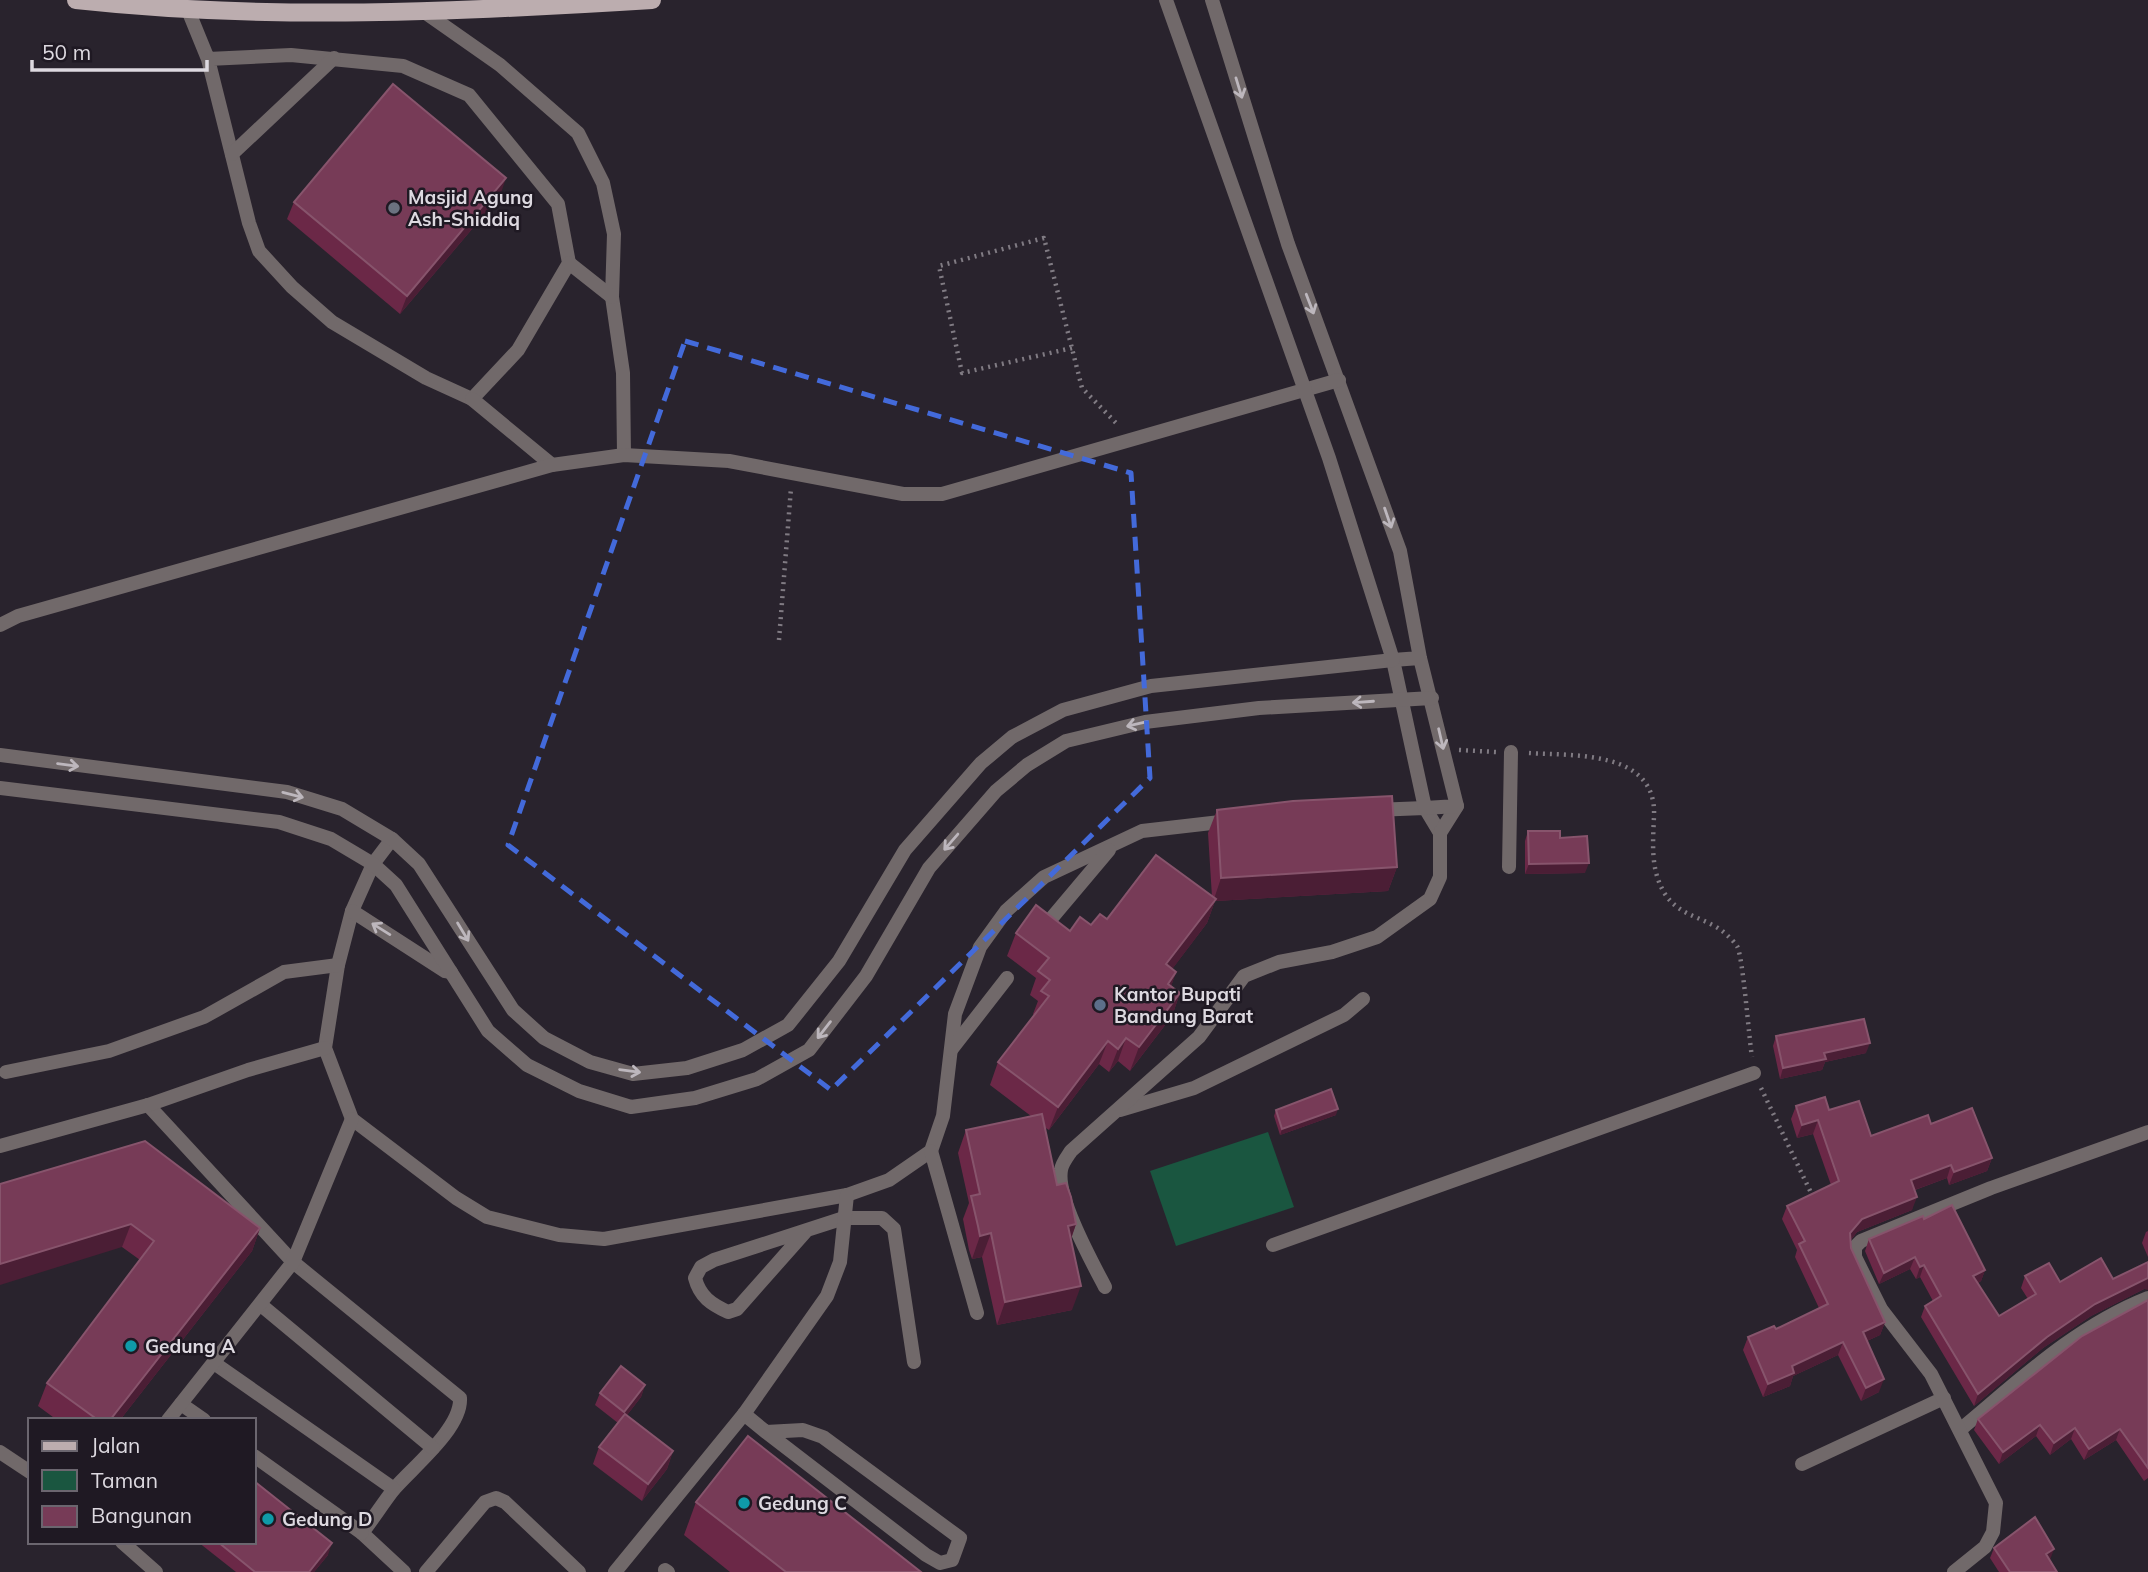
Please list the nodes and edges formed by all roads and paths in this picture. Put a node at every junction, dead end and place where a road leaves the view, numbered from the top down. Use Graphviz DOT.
graph roads {
  1 [pos="76,0"];
  2 [pos="652,0"];
  3 [pos="1166,0"];
  4 [pos="1212,0"];
  5 [pos="575,2"];
  6 [pos="422,5"];
  7 [pos="188,10"];
  8 [pos="334,58"];
  9 [pos="208,59"];
  10 [pos="232,154"];
  11 [pos="569,263"];
  12 [pos="612,297"];
  13 [pos="1072,348"];
  14 [pos="1339,380"];
  15 [pos="1304,389"];
  16 [pos="472,399"];
  17 [pos="1132,439"];
  18 [pos="624,455"];
  19 [pos="552,465"];
  20 [pos="792,473"];
  21 [pos="0,625"];
  22 [pos="779,639"];
  23 [pos="1420,658"];
  24 [pos="1393,660"];
  25 [pos="1432,698"];
  26 [pos="1400,699"];
  27 [pos="1444,750"];
  28 [pos="1511,752"];
  29 [pos="0,755"];
  30 [pos="0,788"];
  31 [pos="1457,806"];
  32 [pos="1425,808"];
  33 [pos="1362,811"];
  34 [pos="1247,819"];
  35 [pos="1440,833"];
  36 [pos="392,839"];
  37 [pos="1113,845"];
  38 [pos="373,864"];
  39 [pos="1509,867"];
  40 [pos="352,911"];
  41 [pos="1045,926"];
  42 [pos="338,965"];
  43 [pos="451,972"];
  44 [pos="1007,978"];
  45 [pos="1363,999"];
  46 [pos="325,1048"];
  47 [pos="950,1051"];
  48 [pos="6,1072"];
  49 [pos="1754,1073"];
  50 [pos="148,1105"];
  51 [pos="1115,1112"];
  52 [pos="352,1119"];
  53 [pos="2148,1132"];
  54 [pos="0,1146"];
  55 [pos="931,1151"];
  56 [pos="847,1195"];
  57 [pos="1820,1209"];
  58 [pos="844,1218"];
  59 [pos="806,1230"];
  60 [pos="1273,1245"];
  61 [pos="293,1262"];
  62 [pos="1105,1287"];
  63 [pos="2148,1298"];
  64 [pos="261,1305"];
  65 [pos="977,1313"];
  66 [pos="914,1362"];
  67 [pos="214,1363"];
  68 [pos="1944,1398"];
  69 [pos="181,1404"];
  70 [pos="744,1414"];
  71 [pos="170,1418"];
  72 [pos="201,1418"];
  73 [pos="1961,1429"];
  74 [pos="766,1432"];
  75 [pos="433,1448"];
  76 [pos="0,1452"];
  77 [pos="256,1457"];
  78 [pos="1802,1464"];
  79 [pos="28,1471"];
  80 [pos="394,1489"];
  81 [pos="362,1533"];
  82 [pos="124,1544"];
  83 [pos="156,1572"];
  84 [pos="404,1572"];
  85 [pos="426,1572"];
  86 [pos="579,1572"];
  87 [pos="615,1572"];
  88 [pos="1954,1572"];
  1 -- 7 [label="main road"];
  2 -- 5 [label="main road"];
  3 -- 15 [label="street"];
  4 -- 14 [label="street, one-way"];
  5 -- 6 [label="main road"];
  6 -- 7 [label="main road"];
  6 -- 12 [label="street"];
  7 -- 9 [label="street"];
  8 -- 9 [label="street"];
  8 -- 10 [label="street"];
  8 -- 11 [label="street"];
  9 -- 10 [label="street"];
  10 -- 16 [label="street"];
  11 -- 12 [label="street"];
  11 -- 16 [label="street"];
  12 -- 18 [label="street"];
  13 -- 13 [label="path"];
  13 -- 17 [label="path"];
  14 -- 15 [label="street"];
  14 -- 23 [label="street, one-way"];
  15 -- 17 [label="street"];
  15 -- 24 [label="street"];
  16 -- 19 [label="street"];
  17 -- 20 [label="street"];
  18 -- 19 [label="street"];
  18 -- 20 [label="street"];
  19 -- 21 [label="street"];
  20 -- 22 [label="path"];
  23 -- 24 [label="street"];
  23 -- 25 [label="street"];
  24 -- 26 [label="street"];
  36 -- 24 [label="street, one-way"];
  25 -- 26 [label="street"];
  25 -- 27 [label="street, one-way"];
  26 -- 32 [label="street"];
  26 -- 43 [label="street, one-way"];
  27 -- 28 [label="path"];
  27 -- 31 [label="street"];
  28 -- 39 [label="street"];
  28 -- 49 [label="path"];
  29 -- 36 [label="street, one-way"];
  30 -- 38 [label="street"];
  31 -- 32 [label="street"];
  31 -- 35 [label="street"];
  32 -- 33 [label="street"];
  32 -- 35 [label="street"];
  34 -- 37 [label="street"];
  35 -- 51 [label="street"];
  36 -- 38 [label="street"];
  37 -- 41 [label="street"];
  37 -- 47 [label="street"];
  38 -- 40 [label="street"];
  38 -- 43 [label="street"];
  40 -- 42 [label="street"];
  43 -- 40 [label="street, one-way"];
  42 -- 46 [label="street"];
  42 -- 48 [label="street"];
  44 -- 47 [label="street"];
  45 -- 51 [label="street"];
  46 -- 50 [label="street"];
  46 -- 52 [label="street"];
  47 -- 55 [label="street"];
  49 -- 57 [label="path"];
  49 -- 60 [label="street"];
  50 -- 54 [label="street"];
  50 -- 61 [label="street"];
  51 -- 62 [label="street"];
  52 -- 56 [label="street"];
  52 -- 61 [label="street"];
  53 -- 68 [label="street"];
  55 -- 56 [label="street"];
  55 -- 65 [label="street"];
  56 -- 58 [label="street"];
  58 -- 59 [label="street"];
  58 -- 66 [label="street"];
  58 -- 70 [label="street"];
  59 -- 59 [label="street"];
  61 -- 64 [label="street"];
  61 -- 75 [label="street"];
  63 -- 73 [label="street"];
  64 -- 67 [label="street"];
  64 -- 75 [label="street"];
  67 -- 69 [label="street"];
  67 -- 80 [label="street"];
  68 -- 73 [label="street"];
  68 -- 78 [label="street"];
  69 -- 71 [label="street"];
  69 -- 72 [label="street"];
  70 -- 74 [label="street"];
  70 -- 87 [label="street"];
  73 -- 88 [label="street"];
  74 -- 74 [label="street"];
  75 -- 80 [label="street"];
  76 -- 79 [label="street"];
  77 -- 81 [label="street"];
  80 -- 81 [label="street"];
  81 -- 84 [label="street"];
  82 -- 83 [label="street"];
  85 -- 86 [label="street"];
}
